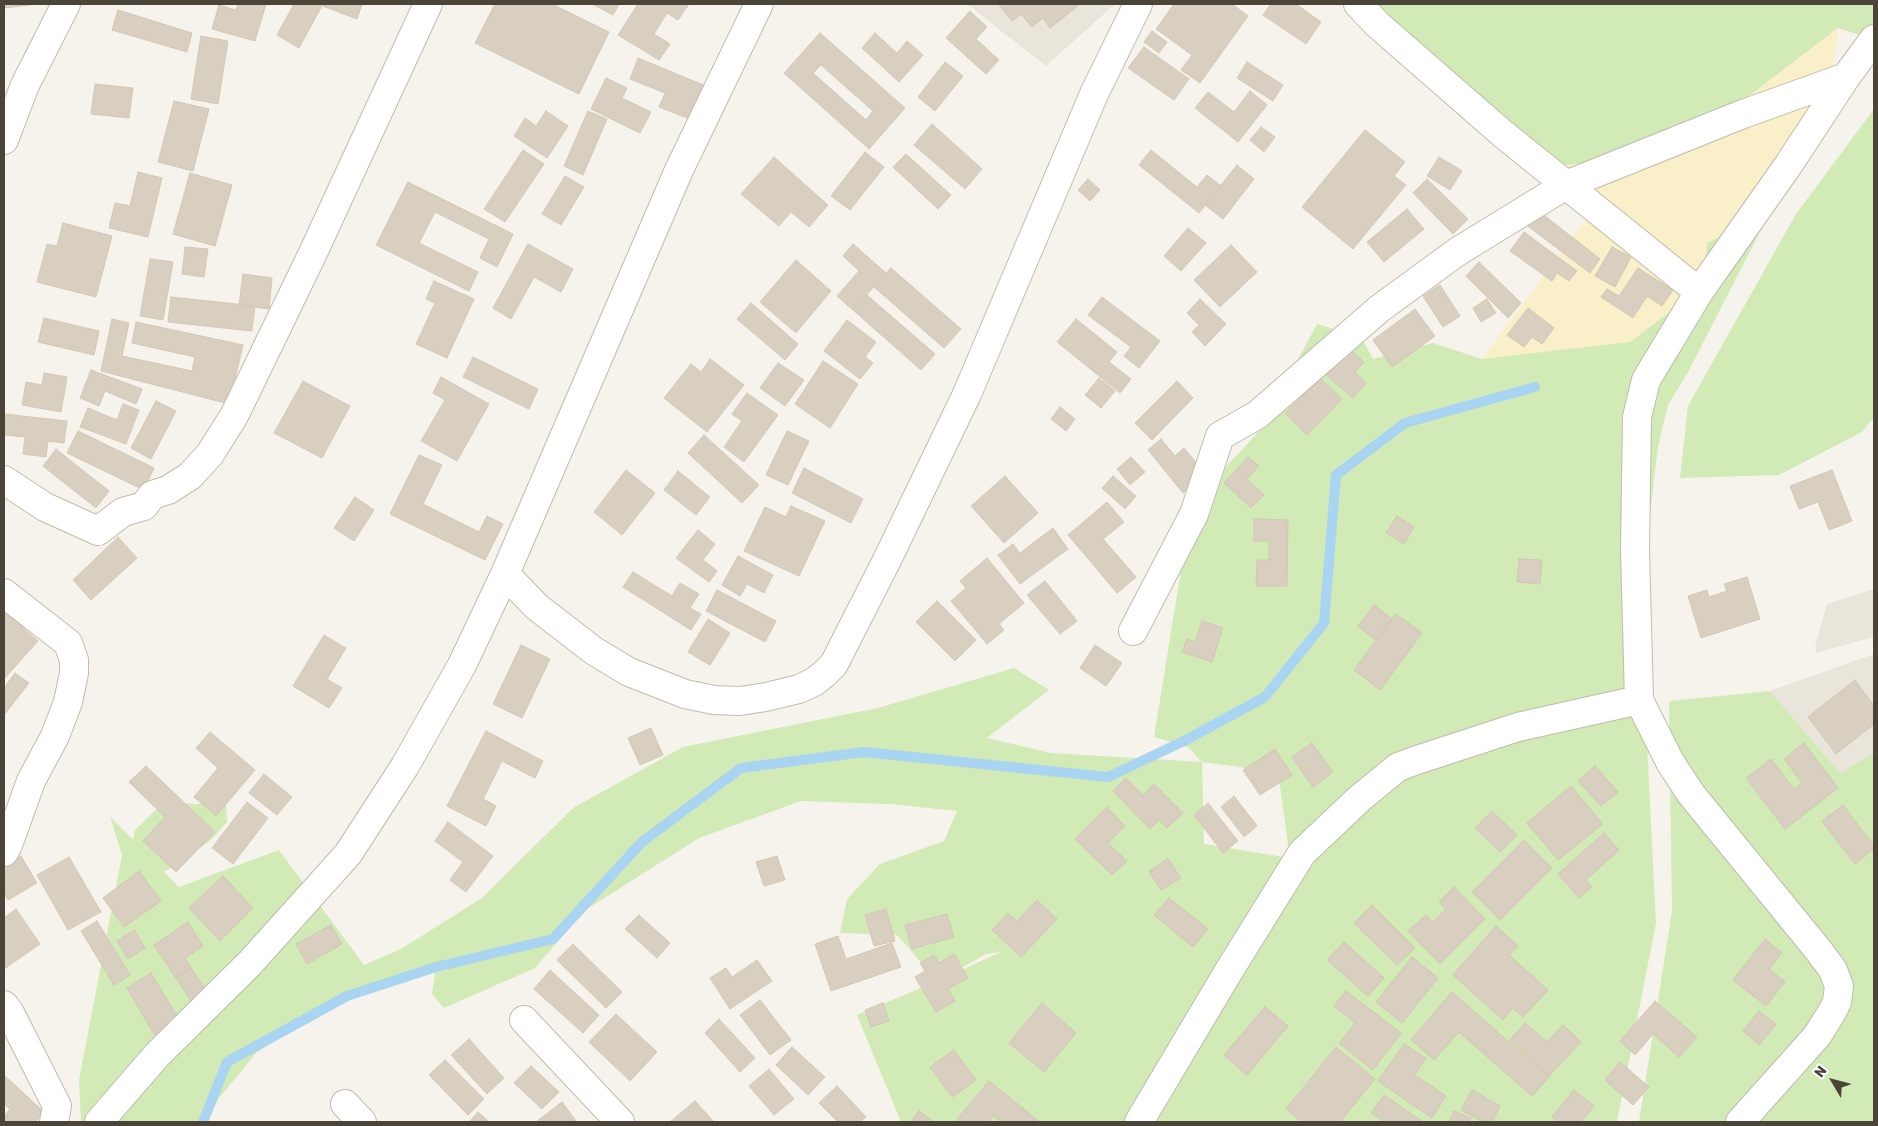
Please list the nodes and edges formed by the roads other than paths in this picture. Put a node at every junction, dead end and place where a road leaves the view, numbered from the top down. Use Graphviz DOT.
graph roads {
  1 [pos="66,4"];
  2 [pos="428,4"];
  3 [pos="759,4"];
  4 [pos="1138,4"];
  5 [pos="1358,4"];
  6 [pos="1874,39"];
  7 [pos="1846,77"];
  8 [pos="4,140"];
  9 [pos="1566,185"];
  10 [pos="1698,292"];
  11 [pos="4,480"];
  12 [pos="505,574"];
  13 [pos="4,593"];
  14 [pos="1133,631"];
  15 [pos="1639,700"];
  16 [pos="4,852"];
  17 [pos="4,1005"];
  18 [pos="524,1020"];
  19 [pos="54,1122"];
  20 [pos="99,1122"];
  21 [pos="620,1122"];
  22 [pos="1139,1122"];
  23 [pos="1740,1122"];
  1 -- 8 [label="street"];
  2 -- 11 [label="street"];
  3 -- 12 [label="street"];
  4 -- 12 [label="street"];
  5 -- 9 [label="street"];
  6 -- 7 [label="street"];
  7 -- 9 [label="street"];
  7 -- 10 [label="street"];
  9 -- 10 [label="street"];
  9 -- 14 [label="street"];
  10 -- 15 [label="street"];
  12 -- 20 [label="street"];
  13 -- 16 [label="street"];
  15 -- 22 [label="street"];
  15 -- 23 [label="street"];
  17 -- 19 [label="street"];
  18 -- 21 [label="street"];
}
